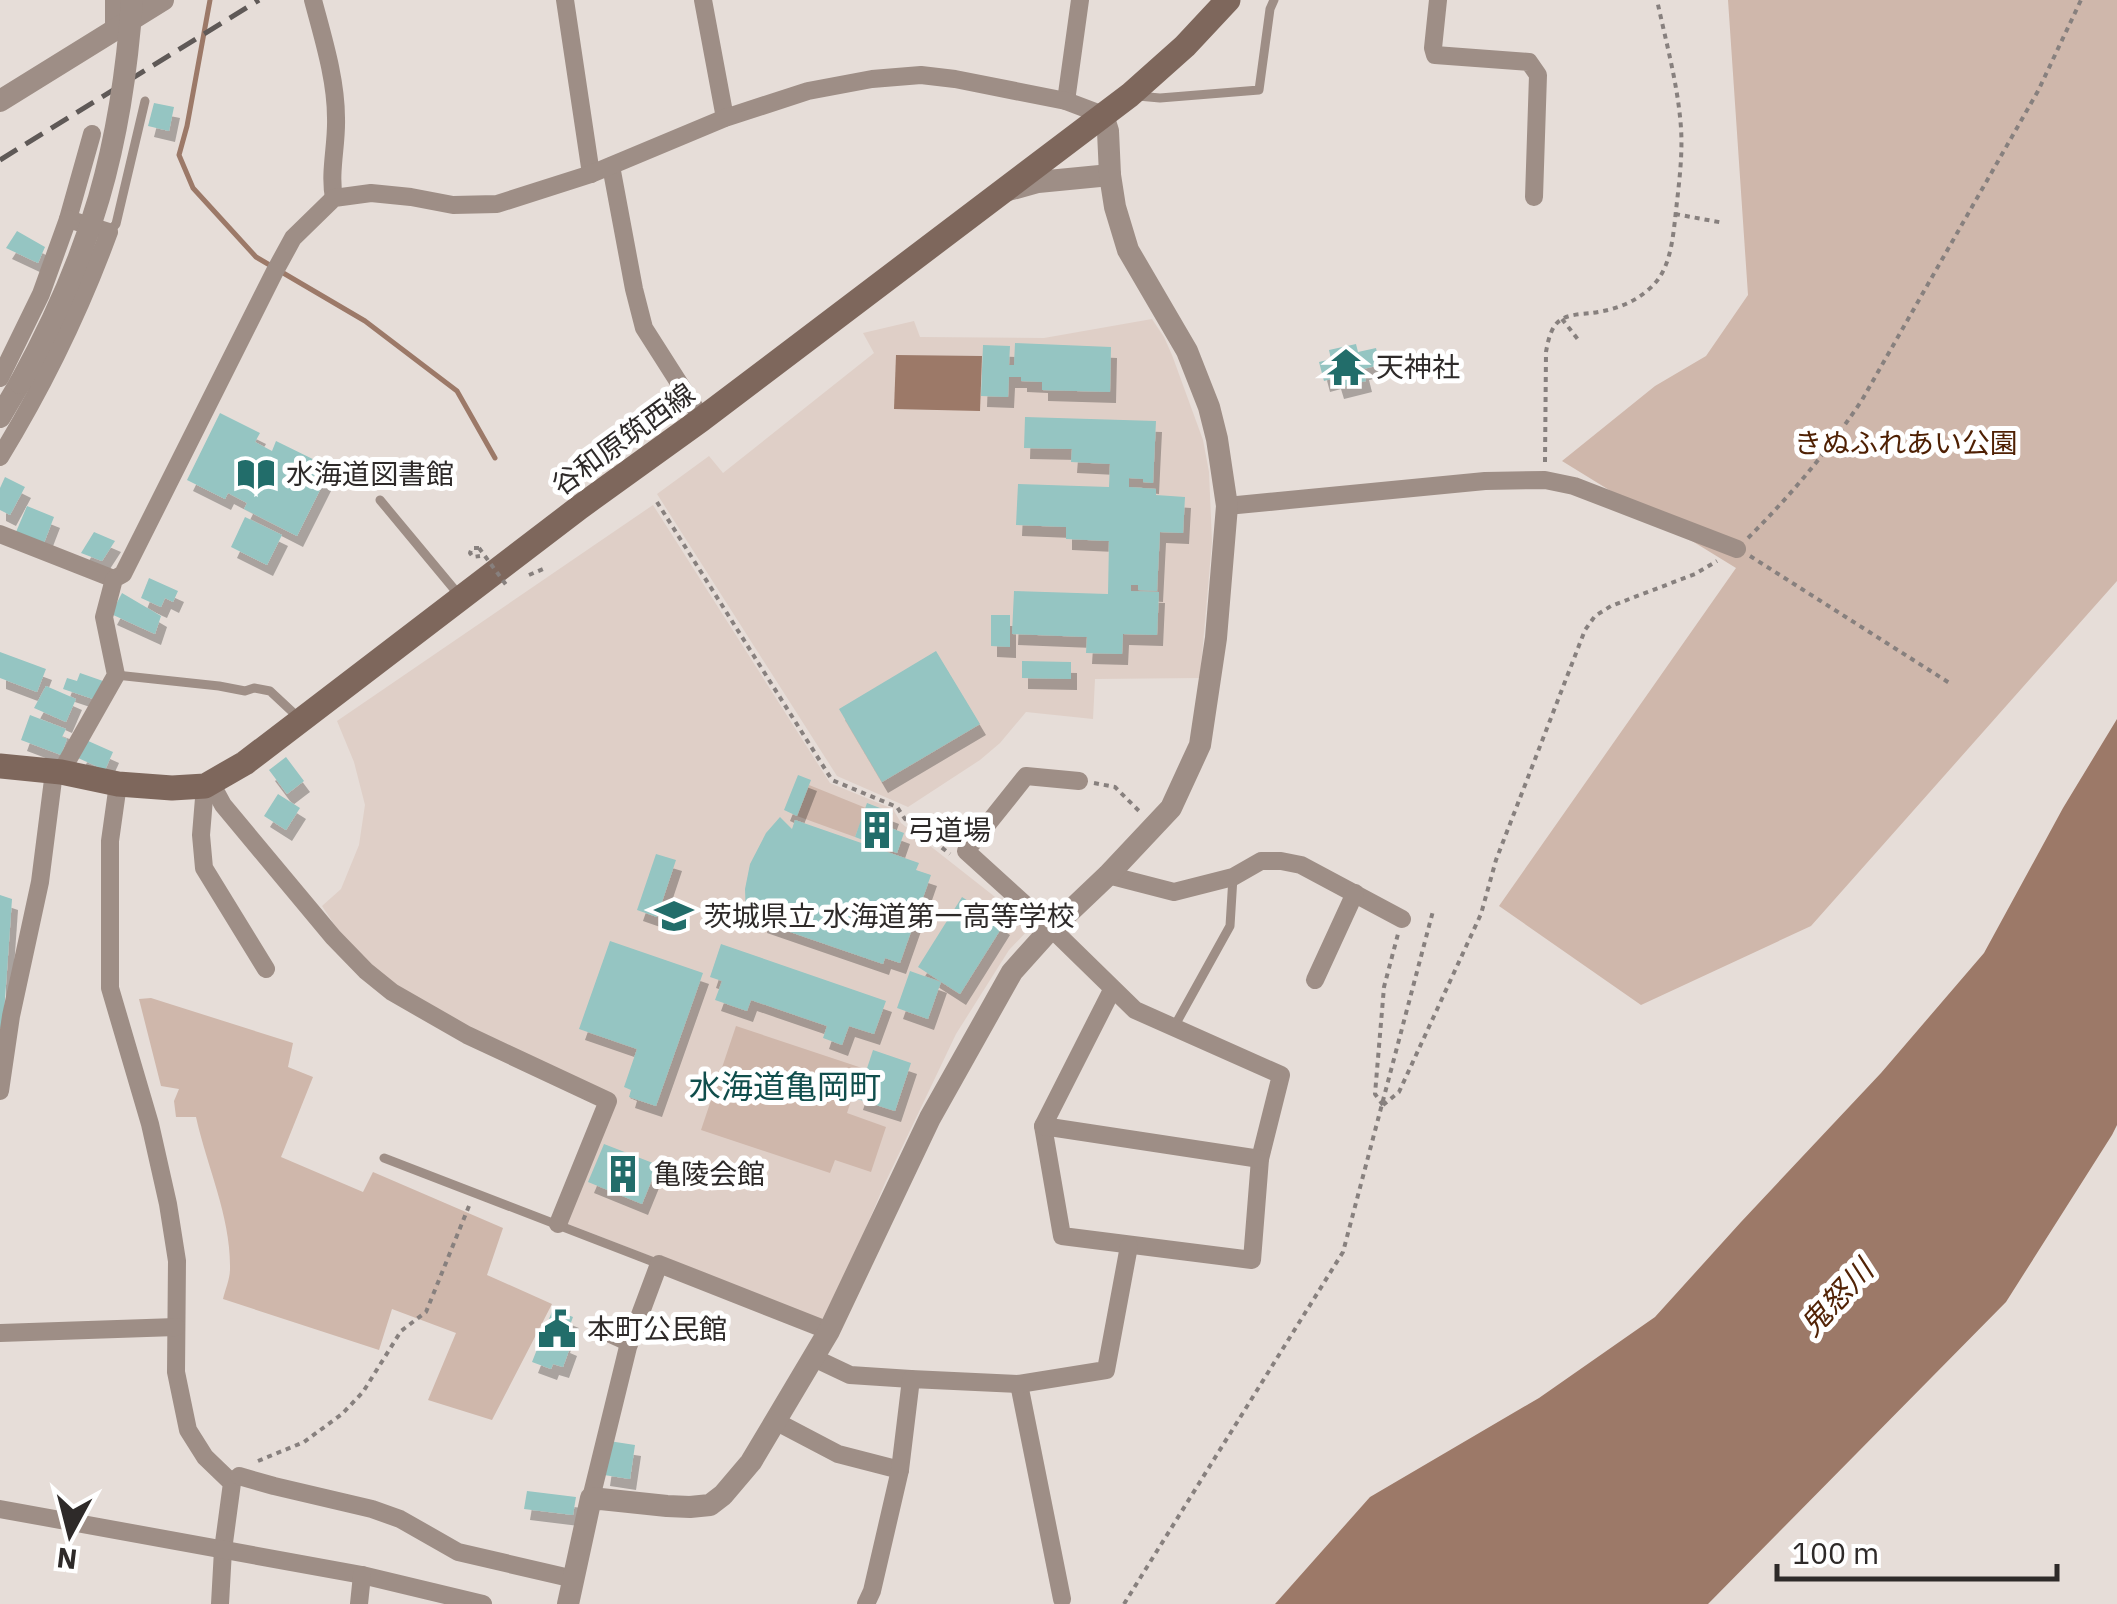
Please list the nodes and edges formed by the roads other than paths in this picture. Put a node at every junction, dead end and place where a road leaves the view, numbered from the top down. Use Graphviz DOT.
graph roads {
  1 [pos="114,0"];
  2 [pos="132,0"];
  3 [pos="162,0"];
  4 [pos="313,0"];
  5 [pos="566,0"];
  6 [pos="703,0"];
  7 [pos="1080,0"];
  8 [pos="1228,0"];
  9 [pos="1274,0"];
  10 [pos="1438,0"];
  11 [pos="114,31"];
  12 [pos="1130,96"];
  13 [pos="0,101"];
  14 [pos="145,101"];
  15 [pos="1066,101"];
  16 [pos="1104,115"];
  17 [pos="725,118"];
  18 [pos="92,134"];
  19 [pos="611,166"];
  20 [pos="591,174"];
  21 [pos="1110,175"];
  22 [pos="1000,192"];
  23 [pos="1534,196"];
  24 [pos="334,198"];
  25 [pos="68,219"];
  26 [pos="109,232"];
  27 [pos="10,381"];
  28 [pos="0,416"];
  29 [pos="702,419"];
  30 [pos="0,456"];
  31 [pos="380,500"];
  32 [pos="1227,506"];
  33 [pos="0,534"];
  34 [pos="1737,549"];
  35 [pos="114,578"];
  36 [pos="461,597"];
  37 [pos="116,675"];
  38 [pos="301,720"];
  39 [pos="0,766"];
  40 [pos="58,772"];
  41 [pos="1080,781"];
  42 [pos="118,784"];
  43 [pos="208,785"];
  44 [pos="1108,874"];
  45 [pos="1234,877"];
  46 [pos="1354,893"];
  47 [pos="1402,919"];
  48 [pos="1051,928"];
  49 [pos="266,969"];
  50 [pos="1315,980"];
  51 [pos="1112,990"];
  52 [pos="1174,1027"];
  53 [pos="0,1090"];
  54 [pos="1043,1126"];
  55 [pos="384,1158"];
  56 [pos="1260,1159"];
  57 [pos="558,1224"];
  58 [pos="1129,1246"];
  59 [pos="659,1264"];
  60 [pos="176,1327"];
  61 [pos="829,1330"];
  62 [pos="596,1332"];
  63 [pos="0,1333"];
  64 [pos="628,1347"];
  65 [pos="814,1358"];
  66 [pos="911,1379"];
  67 [pos="1019,1384"];
  68 [pos="777,1422"];
  69 [pos="900,1470"];
  70 [pos="239,1475"];
  71 [pos="591,1498"];
  72 [pos="0,1509"];
  73 [pos="223,1550"];
  74 [pos="362,1575"];
  75 [pos="574,1579"];
  76 [pos="1062,1599"];
  77 [pos="220,1604"];
  78 [pos="359,1604"];
  79 [pos="483,1604"];
  80 [pos="568,1604"];
  81 [pos="866,1604"];
  1 -- 11 [label="street"];
  2 -- 27 [label="street, bridge"];
  3 -- 11 [label="street"];
  4 -- 24 [label="street"];
  5 -- 20 [label="street"];
  6 -- 17 [label="street"];
  7 -- 15 [label="street"];
  8 -- 12 [label="main road, 谷和原筑西線"];
  9 -- 12 [label="lane"];
  10 -- 23 [label="street"];
  11 -- 13 [label="street"];
  12 -- 16 [label="main road, 谷和原筑西線"];
  14 -- 26 [label="lane"];
  15 -- 16 [label="street"];
  15 -- 17 [label="street"];
  16 -- 21 [label="street"];
  16 -- 22 [label="main road, 谷和原筑西線"];
  17 -- 19 [label="street"];
  18 -- 25 [label="street"];
  19 -- 20 [label="street"];
  19 -- 29 [label="street"];
  20 -- 24 [label="street"];
  21 -- 22 [label="street"];
  21 -- 32 [label="street"];
  22 -- 29 [label="main road, 谷和原筑西線"];
  24 -- 35 [label="street"];
  25 -- 26 [label="street"];
  25 -- 27 [label="street"];
  26 -- 30 [label="street"];
  27 -- 28 [label="street"];
  29 -- 36 [label="main road, 谷和原筑西線"];
  31 -- 36 [label="lane"];
  32 -- 34 [label="street"];
  32 -- 44 [label="street"];
  33 -- 35 [label="street"];
  35 -- 37 [label="street"];
  36 -- 38 [label="main road, 谷和原筑西線"];
  37 -- 38 [label="lane"];
  37 -- 40 [label="street"];
  38 -- 43 [label="main road, 谷和原筑西線"];
  39 -- 40 [label="main road"];
  40 -- 42 [label="main road"];
  40 -- 53 [label="street"];
  41 -- 48 [label="street"];
  42 -- 43 [label="main road"];
  42 -- 60 [label="street"];
  43 -- 49 [label="street"];
  43 -- 57 [label="street"];
  44 -- 45 [label="street"];
  44 -- 48 [label="street"];
  45 -- 46 [label="street"];
  45 -- 52 [label="lane"];
  46 -- 47 [label="street"];
  46 -- 50 [label="street"];
  48 -- 51 [label="street"];
  48 -- 61 [label="street"];
  51 -- 52 [label="street"];
  51 -- 54 [label="street"];
  52 -- 56 [label="street"];
  54 -- 56 [label="street"];
  54 -- 58 [label="street"];
  55 -- 57 [label="lane"];
  56 -- 58 [label="street"];
  57 -- 59 [label="lane"];
  58 -- 67 [label="street"];
  59 -- 61 [label="street"];
  59 -- 64 [label="street"];
  60 -- 63 [label="street"];
  60 -- 70 [label="street"];
  61 -- 65 [label="street"];
  62 -- 64 [label="lane"];
  64 -- 71 [label="street"];
  65 -- 66 [label="street"];
  65 -- 68 [label="street"];
  66 -- 67 [label="street"];
  66 -- 69 [label="street"];
  67 -- 76 [label="street"];
  68 -- 69 [label="street"];
  68 -- 71 [label="street"];
  69 -- 81 [label="street"];
  70 -- 73 [label="street"];
  70 -- 75 [label="street"];
  71 -- 75 [label="street"];
  72 -- 73 [label="street"];
  73 -- 74 [label="street"];
  73 -- 77 [label="street"];
  74 -- 78 [label="street"];
  74 -- 79 [label="street"];
  75 -- 80 [label="street"];
}
